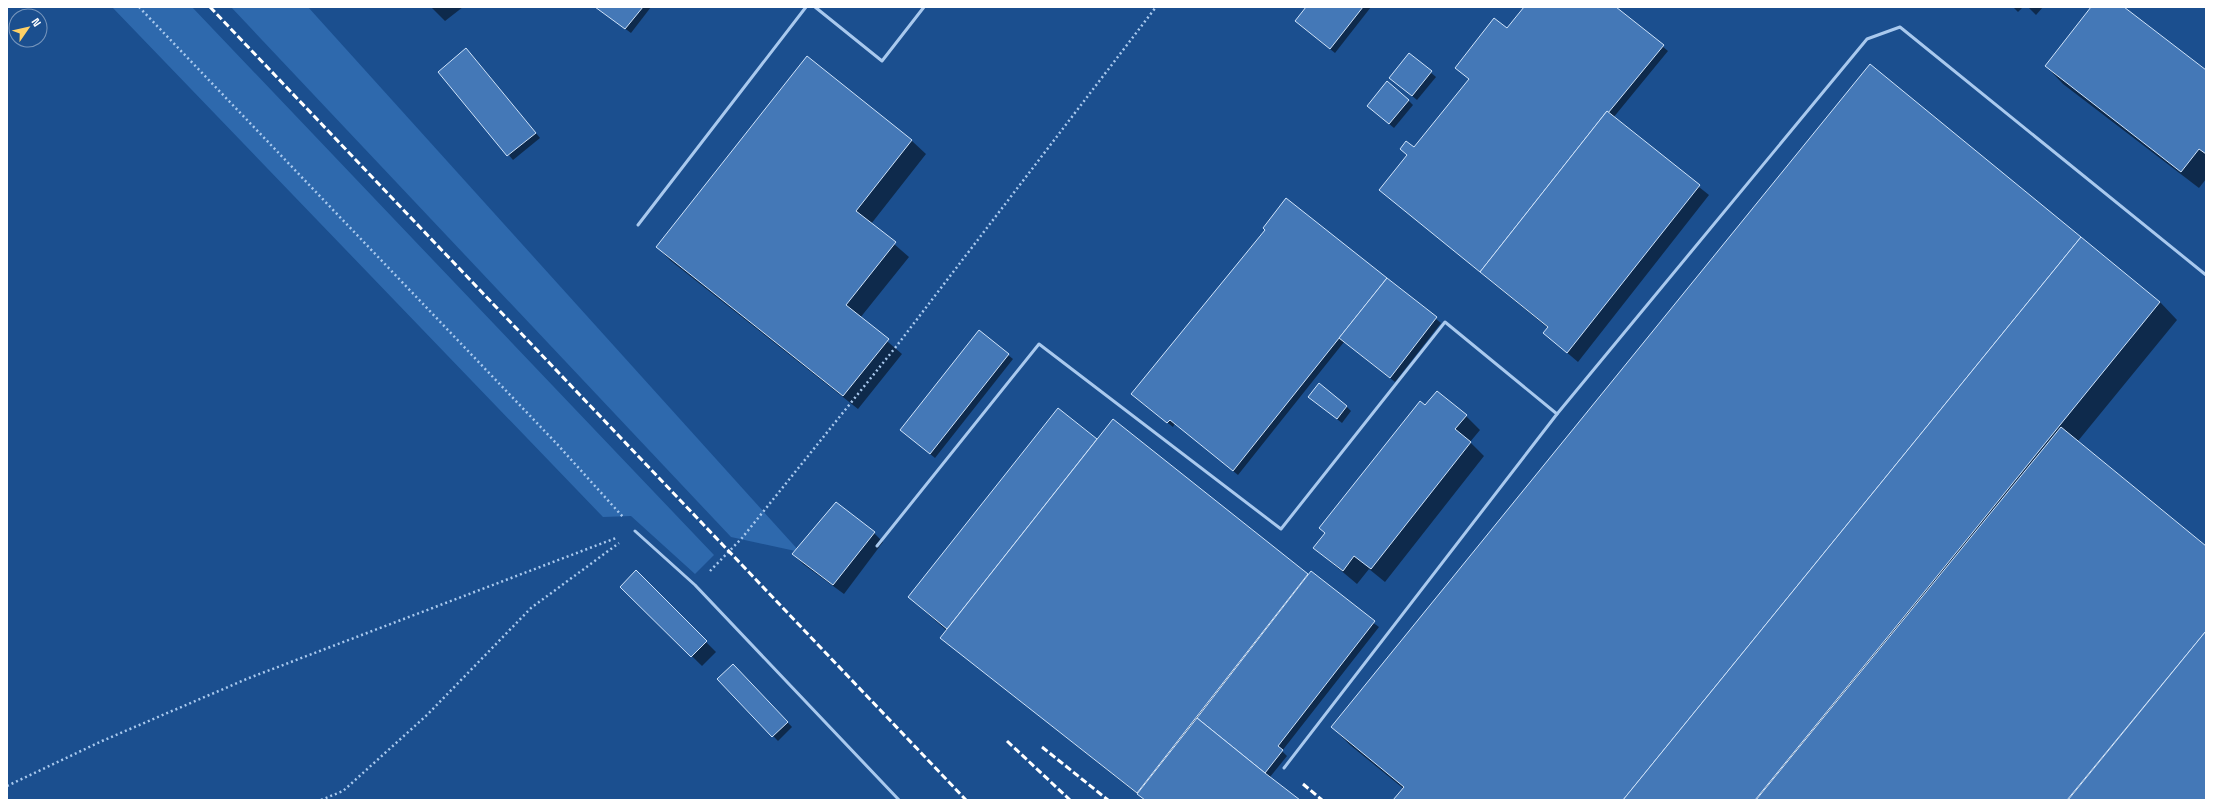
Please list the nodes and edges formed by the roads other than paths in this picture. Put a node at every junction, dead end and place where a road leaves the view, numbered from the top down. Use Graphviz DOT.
graph roads {
  1 [pos="806,7"];
  2 [pos="815,7"];
  3 [pos="924,7"];
  4 [pos="638,225"];
  5 [pos="2206,275"];
  6 [pos="1556,414"];
  7 [pos="635,531"];
  8 [pos="877,546"];
  9 [pos="1284,768"];
  10 [pos="900,800"];
  1 -- 4 [label="lane"];
  2 -- 3 [label="lane"];
  5 -- 6 [label="lane"];
  6 -- 8 [label="lane"];
  6 -- 9 [label="lane"];
  7 -- 10 [label="lane"];
}
